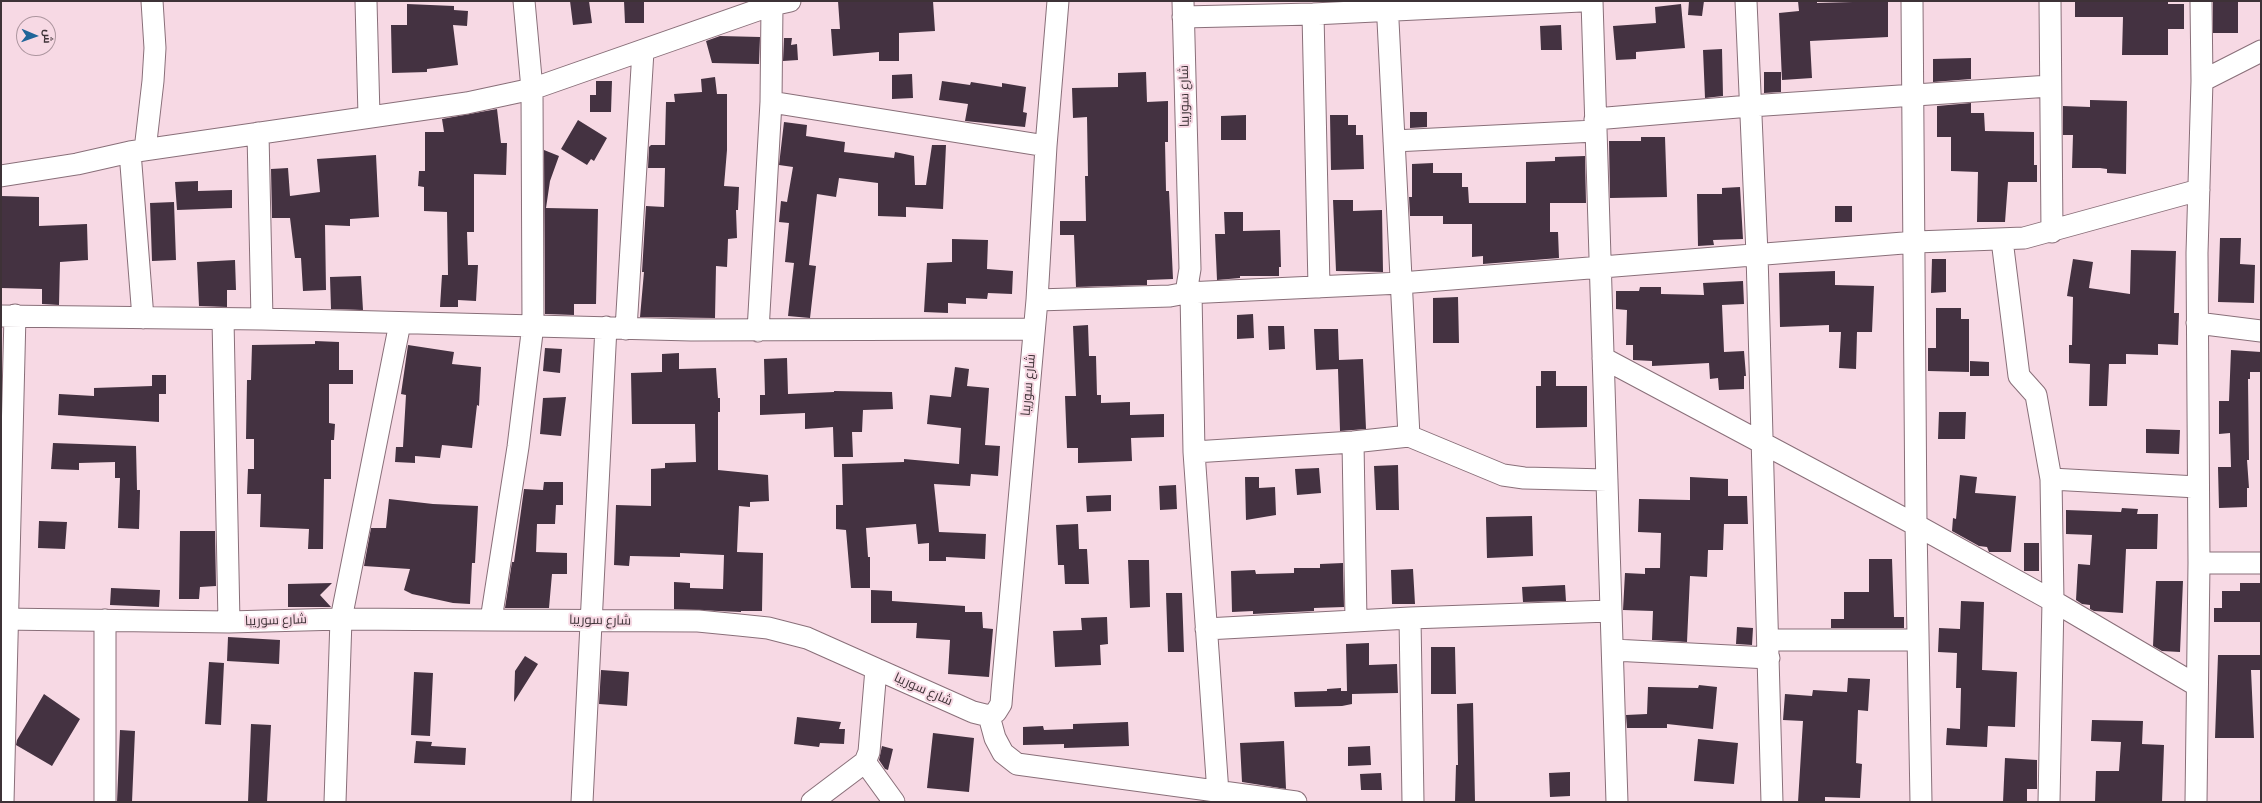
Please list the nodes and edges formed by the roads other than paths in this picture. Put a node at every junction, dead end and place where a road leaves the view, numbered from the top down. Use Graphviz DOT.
graph roads {
  1 [pos="152,1"];
  2 [pos="366,1"];
  3 [pos="524,1"];
  4 [pos="1058,1"];
  5 [pos="1581,1"];
  6 [pos="1592,1"];
  7 [pos="1746,1"];
  8 [pos="1912,1"];
  9 [pos="2050,1"];
  10 [pos="2201,1"];
  11 [pos="781,3"];
  12 [pos="1387,6"];
  13 [pos="1183,9"];
  14 [pos="1313,14"];
  15 [pos="643,51"];
  16 [pos="2261,51"];
  17 [pos="2202,81"];
  18 [pos="2050,86"];
  19 [pos="532,89"];
  20 [pos="1914,96"];
  21 [pos="771,102"];
  22 [pos="1750,106"];
  23 [pos="369,116"];
  24 [pos="1595,125"];
  25 [pos="258,133"];
  26 [pos="1394,141"];
  27 [pos="1046,146"];
  28 [pos="137,151"];
  29 [pos="1,176"];
  30 [pos="2199,190"];
  31 [pos="2052,232"];
  32 [pos="2002,240"];
  33 [pos="1916,242"];
  34 [pos="1757,254"];
  35 [pos="1600,266"];
  36 [pos="1400,283"];
  37 [pos="1319,287"];
  38 [pos="1188,293"];
  39 [pos="1037,300"];
  40 [pos="8,315"];
  41 [pos="143,318"];
  42 [pos="223,319"];
  43 [pos="262,319"];
  44 [pos="2197,322"];
  45 [pos="400,323"];
  46 [pos="533,325"];
  47 [pos="616,328"];
  48 [pos="1034,329"];
  49 [pos="758,331"];
  50 [pos="2261,331"];
  51 [pos="1603,358"];
  52 [pos="1409,436"];
  53 [pos="1353,442"];
  54 [pos="1763,445"];
  55 [pos="1194,452"];
  56 [pos="2051,478"];
  57 [pos="1607,480"];
  58 [pos="2197,487"];
  59 [pos="1916,525"];
  60 [pos="2199,563"];
  61 [pos="2261,563"];
  62 [pos="2052,601"];
  63 [pos="1610,611"];
  64 [pos="1410,618"];
  65 [pos="5,619"];
  66 [pos="341,619"];
  67 [pos="105,620"];
  68 [pos="491,620"];
  69 [pos="593,621"];
  70 [pos="1356,621"];
  71 [pos="229,622"];
  72 [pos="1206,629"];
  73 [pos="1918,640"];
  74 [pos="1768,649"];
  75 [pos="1613,650"];
  76 [pos="876,669"];
  77 [pos="2196,685"];
  78 [pos="990,716"];
  79 [pos="865,762"];
  80 [pos="1218,793"];
  81 [pos="3,802"];
  82 [pos="105,802"];
  83 [pos="335,802"];
  84 [pos="582,802"];
  85 [pos="812,802"];
  86 [pos="894,802"];
  87 [pos="1296,802"];
  88 [pos="1413,802"];
  89 [pos="1617,802"];
  90 [pos="1772,802"];
  91 [pos="1921,802"];
  92 [pos="2050,802"];
  93 [pos="2196,802"];
  1 -- 28 [label="street"];
  2 -- 23 [label="street"];
  3 -- 19 [label="street"];
  4 -- 27 [label="street, شارع سوريبا"];
  5 -- 12 [label="street"];
  6 -- 24 [label="street"];
  7 -- 22 [label="street"];
  8 -- 20 [label="street"];
  9 -- 18 [label="street"];
  10 -- 17 [label="street"];
  11 -- 15 [label="street"];
  11 -- 21 [label="street"];
  12 -- 14 [label="street"];
  12 -- 26 [label="street"];
  13 -- 14 [label="street"];
  13 -- 38 [label="street, شارع سوريبا"];
  14 -- 37 [label="street"];
  15 -- 19 [label="street"];
  15 -- 47 [label="street"];
  16 -- 17 [label="street"];
  17 -- 30 [label="street"];
  18 -- 20 [label="street"];
  18 -- 31 [label="street"];
  19 -- 23 [label="street"];
  19 -- 46 [label="street"];
  20 -- 22 [label="street"];
  20 -- 33 [label="street"];
  21 -- 27 [label="street"];
  21 -- 49 [label="street"];
  22 -- 24 [label="street"];
  22 -- 34 [label="street"];
  23 -- 25 [label="street"];
  24 -- 26 [label="street"];
  24 -- 35 [label="street"];
  25 -- 28 [label="street"];
  25 -- 43 [label="street"];
  26 -- 36 [label="street"];
  27 -- 39 [label="street, شارع سوريبا"];
  28 -- 29 [label="street"];
  28 -- 41 [label="street"];
  30 -- 31 [label="street"];
  30 -- 44 [label="street"];
  31 -- 32 [label="street"];
  32 -- 33 [label="street"];
  32 -- 56 [label="street"];
  33 -- 34 [label="street"];
  33 -- 59 [label="street"];
  34 -- 35 [label="street"];
  34 -- 54 [label="street"];
  35 -- 36 [label="street"];
  35 -- 51 [label="street"];
  36 -- 37 [label="street"];
  36 -- 52 [label="street"];
  37 -- 38 [label="street"];
  38 -- 39 [label="street"];
  38 -- 55 [label="street, شارع سوريبا"];
  39 -- 48 [label="street, شارع سوريبا"];
  40 -- 41 [label="street"];
  40 -- 65 [label="street"];
  41 -- 42 [label="street"];
  42 -- 43 [label="street"];
  42 -- 71 [label="street"];
  43 -- 45 [label="street"];
  44 -- 50 [label="street"];
  44 -- 58 [label="street"];
  45 -- 46 [label="street"];
  45 -- 66 [label="street"];
  46 -- 47 [label="street"];
  46 -- 68 [label="street"];
  47 -- 49 [label="street"];
  47 -- 69 [label="street"];
  48 -- 49 [label="street"];
  48 -- 78 [label="street, شارع سوريبا"];
  51 -- 54 [label="street"];
  51 -- 57 [label="street"];
  52 -- 53 [label="street"];
  52 -- 57 [label="street"];
  53 -- 55 [label="street"];
  53 -- 70 [label="street"];
  54 -- 59 [label="street"];
  54 -- 74 [label="street"];
  55 -- 72 [label="street, شارع سوريبا"];
  56 -- 58 [label="street"];
  56 -- 62 [label="street"];
  57 -- 63 [label="street"];
  58 -- 60 [label="street"];
  59 -- 62 [label="street"];
  59 -- 73 [label="street"];
  60 -- 61 [label="street"];
  60 -- 77 [label="street"];
  62 -- 77 [label="street"];
  62 -- 92 [label="street"];
  63 -- 64 [label="street"];
  63 -- 75 [label="street"];
  64 -- 70 [label="street"];
  64 -- 88 [label="street"];
  65 -- 67 [label="street, شارع سوريبا"];
  65 -- 81 [label="street"];
  66 -- 68 [label="street, شارع سوريبا"];
  66 -- 71 [label="street, شارع سوريبا"];
  66 -- 83 [label="street"];
  67 -- 71 [label="street, شارع سوريبا"];
  67 -- 82 [label="street"];
  68 -- 69 [label="street, شارع سوريبا"];
  69 -- 76 [label="street, شارع سوريبا"];
  69 -- 84 [label="street"];
  70 -- 72 [label="street"];
  72 -- 80 [label="street, شارع سوريبا"];
  73 -- 74 [label="street"];
  73 -- 91 [label="street"];
  74 -- 75 [label="street"];
  74 -- 90 [label="street"];
  75 -- 89 [label="street"];
  76 -- 78 [label="street, شارع سوريبا"];
  76 -- 79 [label="street"];
  77 -- 93 [label="street"];
  78 -- 80 [label="street"];
  79 -- 85 [label="street"];
  79 -- 86 [label="street"];
  80 -- 87 [label="street"];
}
